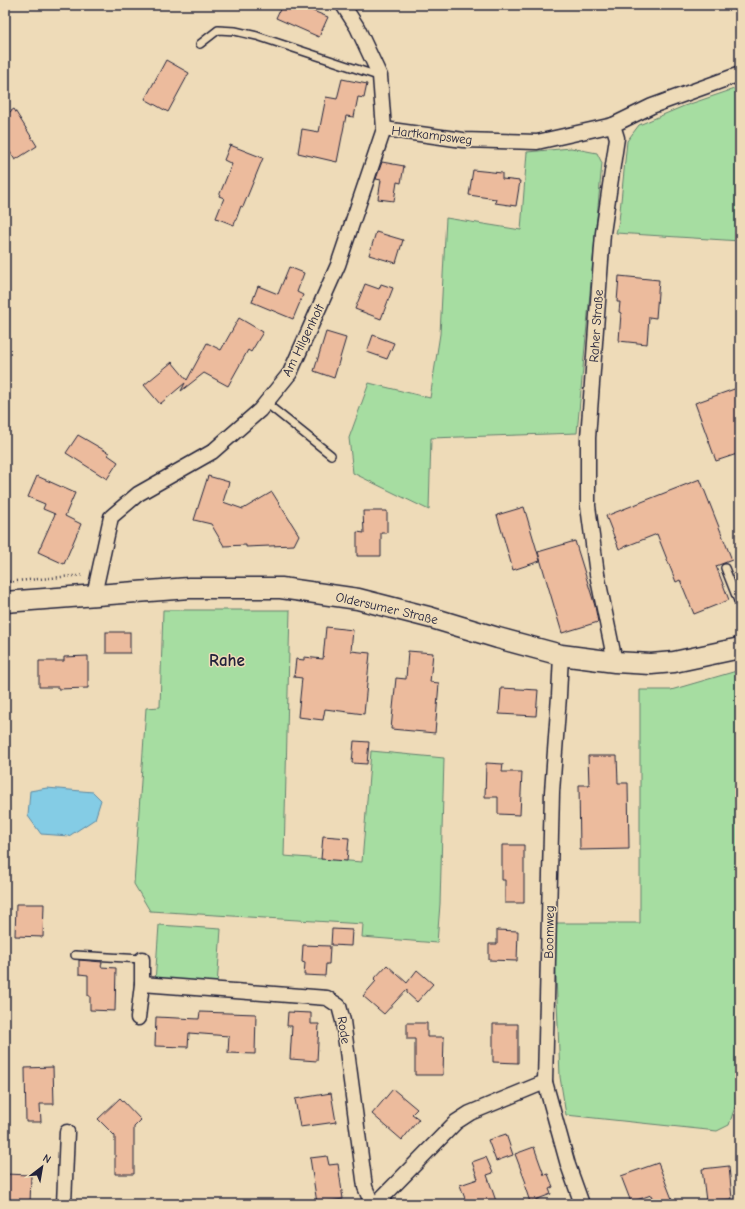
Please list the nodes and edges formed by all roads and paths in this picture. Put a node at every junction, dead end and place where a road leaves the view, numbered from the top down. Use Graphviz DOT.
graph roads {
  1 [pos="343,5"];
  2 [pos="200,44"];
  3 [pos="740,74"];
  4 [pos="380,76"];
  5 [pos="613,125"];
  6 [pos="384,129"];
  7 [pos="266,403"];
  8 [pos="331,455"];
  9 [pos="725,568"];
  10 [pos="98,574"];
  11 [pos="5,582"];
  12 [pos="94,595"];
  13 [pos="5,602"];
  14 [pos="740,606"];
  15 [pos="740,648"];
  16 [pos="561,655"];
  17 [pos="614,662"];
  18 [pos="75,955"];
  19 [pos="142,959"];
  20 [pos="142,984"];
  21 [pos="138,1018"];
  22 [pos="545,1082"];
  23 [pos="66,1132"];
  24 [pos="64,1204"];
  25 [pos="372,1204"];
  26 [pos="376,1204"];
  27 [pos="582,1204"];
  1 -- 4 [label="street, Hartkampsweg"];
  2 -- 4 [label="lane"];
  3 -- 5 [label="street"];
  4 -- 6 [label="street, Hartkampsweg"];
  5 -- 6 [label="street, Hartkampsweg"];
  5 -- 17 [label="street, Raher Straße"];
  6 -- 7 [label="street, Am Hilgenholt"];
  7 -- 8 [label="lane"];
  7 -- 10 [label="street, Am Hilgenholt"];
  9 -- 14 [label="lane"];
  10 -- 11 [label="path"];
  10 -- 12 [label="street, Am Hilgenholt"];
  12 -- 13 [label="main road, Oldersumer Straße"];
  12 -- 16 [label="main road, Oldersumer Straße"];
  15 -- 17 [label="main road, Oldersumer Straße"];
  16 -- 17 [label="main road, Oldersumer Straße"];
  16 -- 22 [label="street, Boomweg"];
  18 -- 19 [label="lane"];
  19 -- 20 [label="street"];
  20 -- 21 [label="street"];
  20 -- 25 [label="street, Rode"];
  22 -- 26 [label="street"];
  22 -- 27 [label="street, Boomweg"];
  23 -- 24 [label="street"];
}
